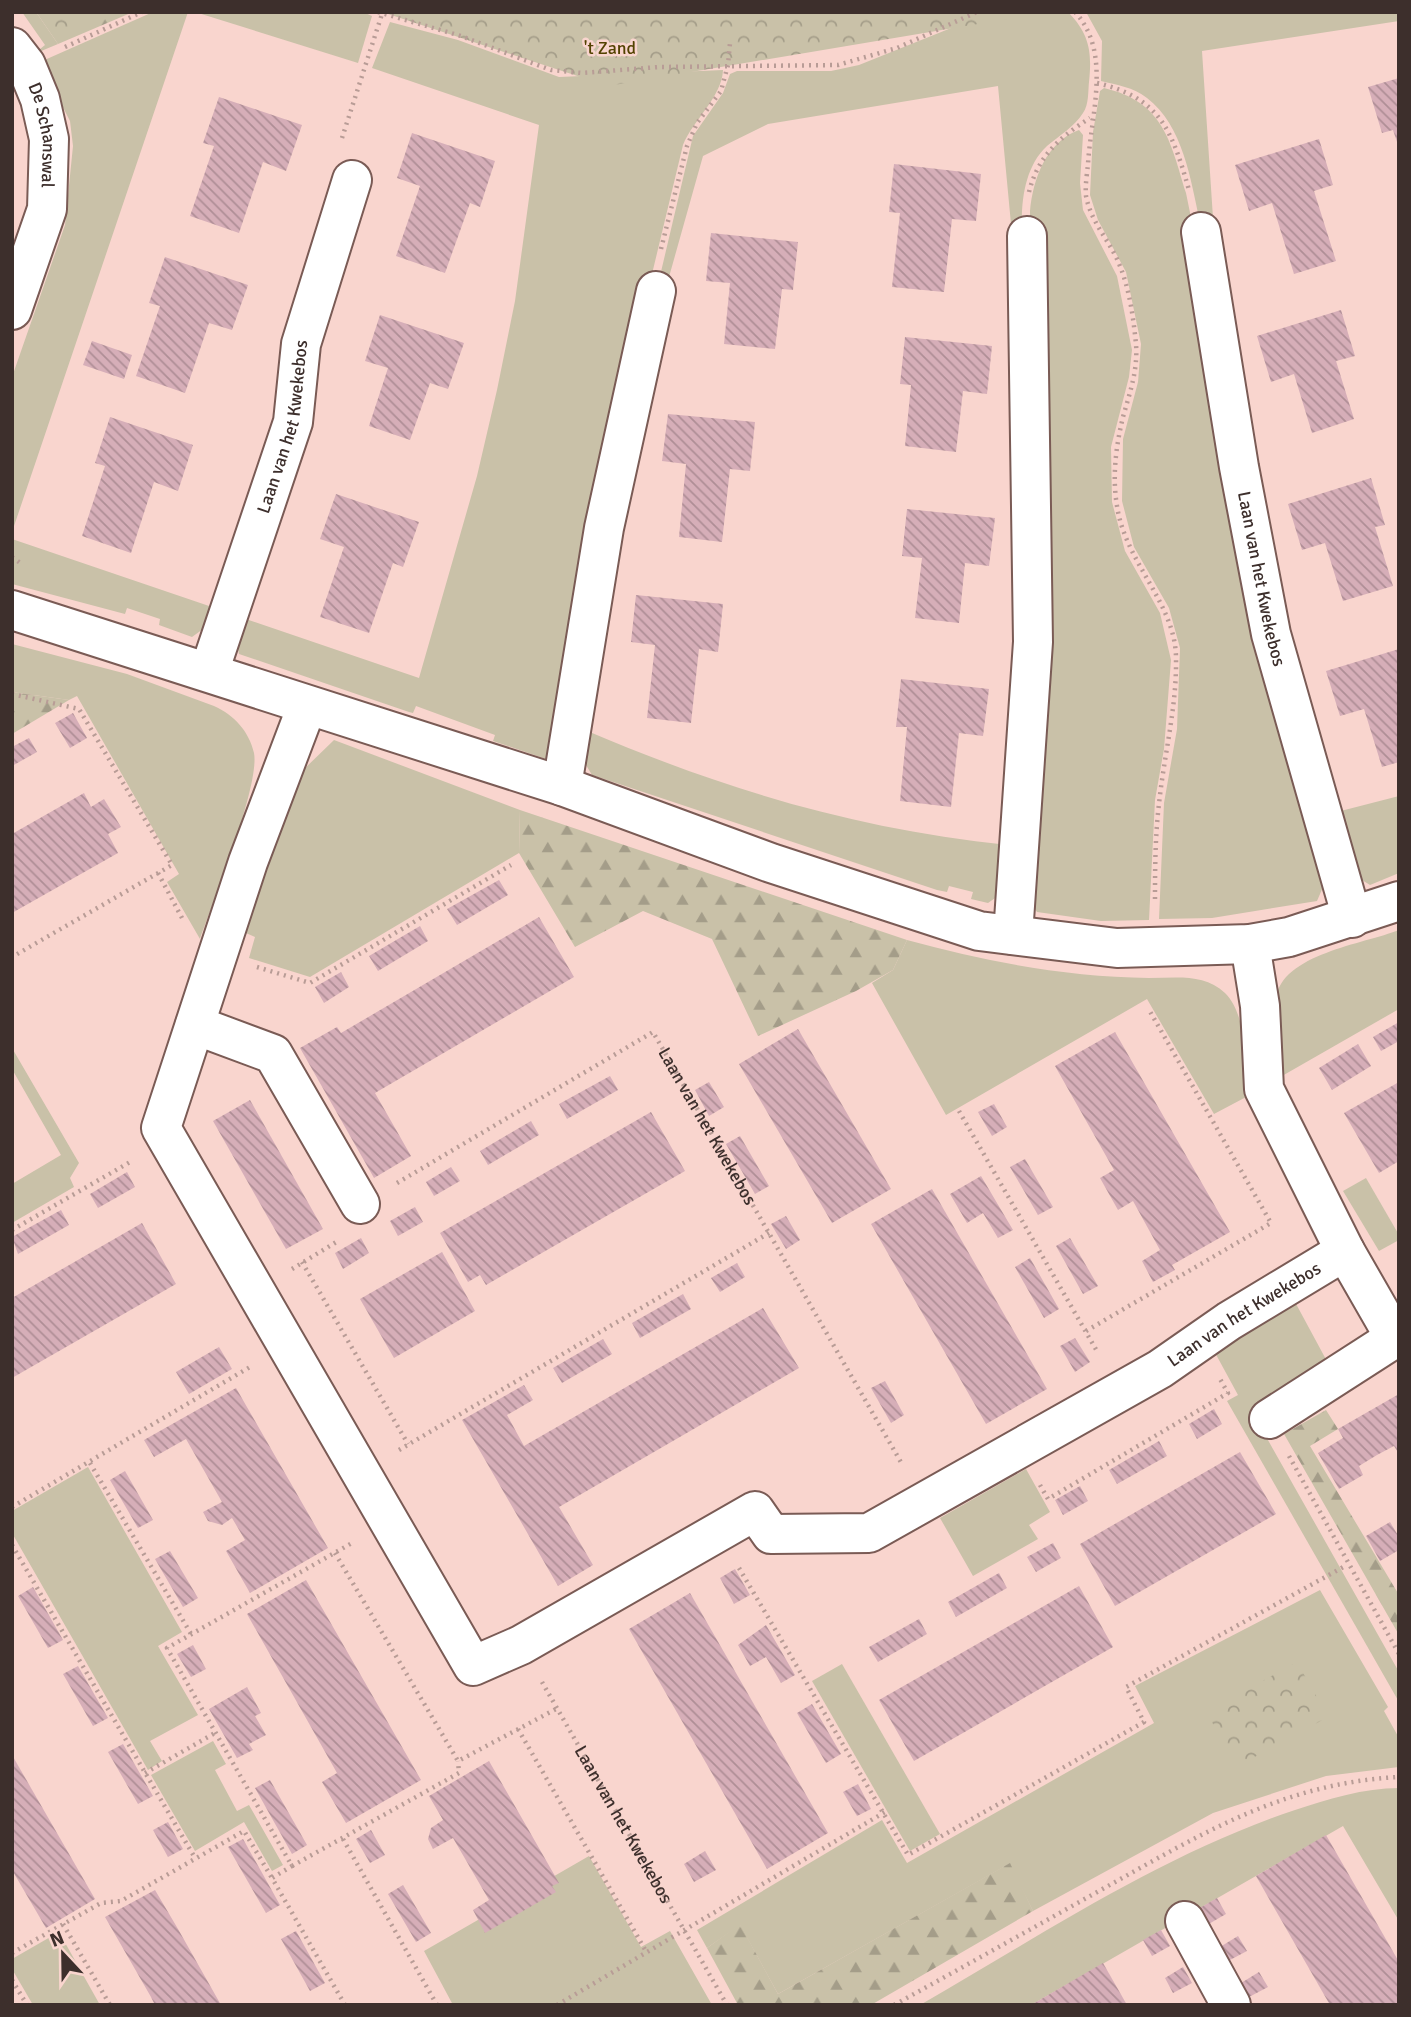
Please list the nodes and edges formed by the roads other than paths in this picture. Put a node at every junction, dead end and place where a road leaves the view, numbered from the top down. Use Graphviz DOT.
graph roads {
  1 [pos="19,56"];
  2 [pos="352,180"];
  3 [pos="1201,232"];
  4 [pos="1027,236"];
  5 [pos="656,291"];
  6 [pos="12,310"];
  7 [pos="12,610"];
  8 [pos="209,672"];
  9 [pos="307,705"];
  10 [pos="562,786"];
  11 [pos="1399,901"];
  12 [pos="1352,919"];
  13 [pos="1013,935"];
  14 [pos="1250,944"];
  15 [pos="195,1025"];
  16 [pos="360,1204"];
  17 [pos="1345,1251"];
  18 [pos="1397,1337"];
  19 [pos="1269,1419"];
  20 [pos="1185,1921"];
  21 [pos="1230,2005"];
  1 -- 6 [label="street, De Schanswal"];
  2 -- 8 [label="street, Laan van het Kwekebos"];
  3 -- 12 [label="street, Laan van het Kwekebos"];
  4 -- 13 [label="street"];
  5 -- 10 [label="street"];
  7 -- 8 [label="street"];
  8 -- 9 [label="street"];
  9 -- 10 [label="street"];
  9 -- 15 [label="street, Laan van het Kwekebos"];
  10 -- 13 [label="street"];
  11 -- 12 [label="street"];
  12 -- 14 [label="street"];
  13 -- 14 [label="street"];
  14 -- 17 [label="street"];
  15 -- 16 [label="street"];
  15 -- 17 [label="street, Laan van het Kwekebos"];
  17 -- 18 [label="street"];
  18 -- 19 [label="street"];
  20 -- 21 [label="street"];
}
